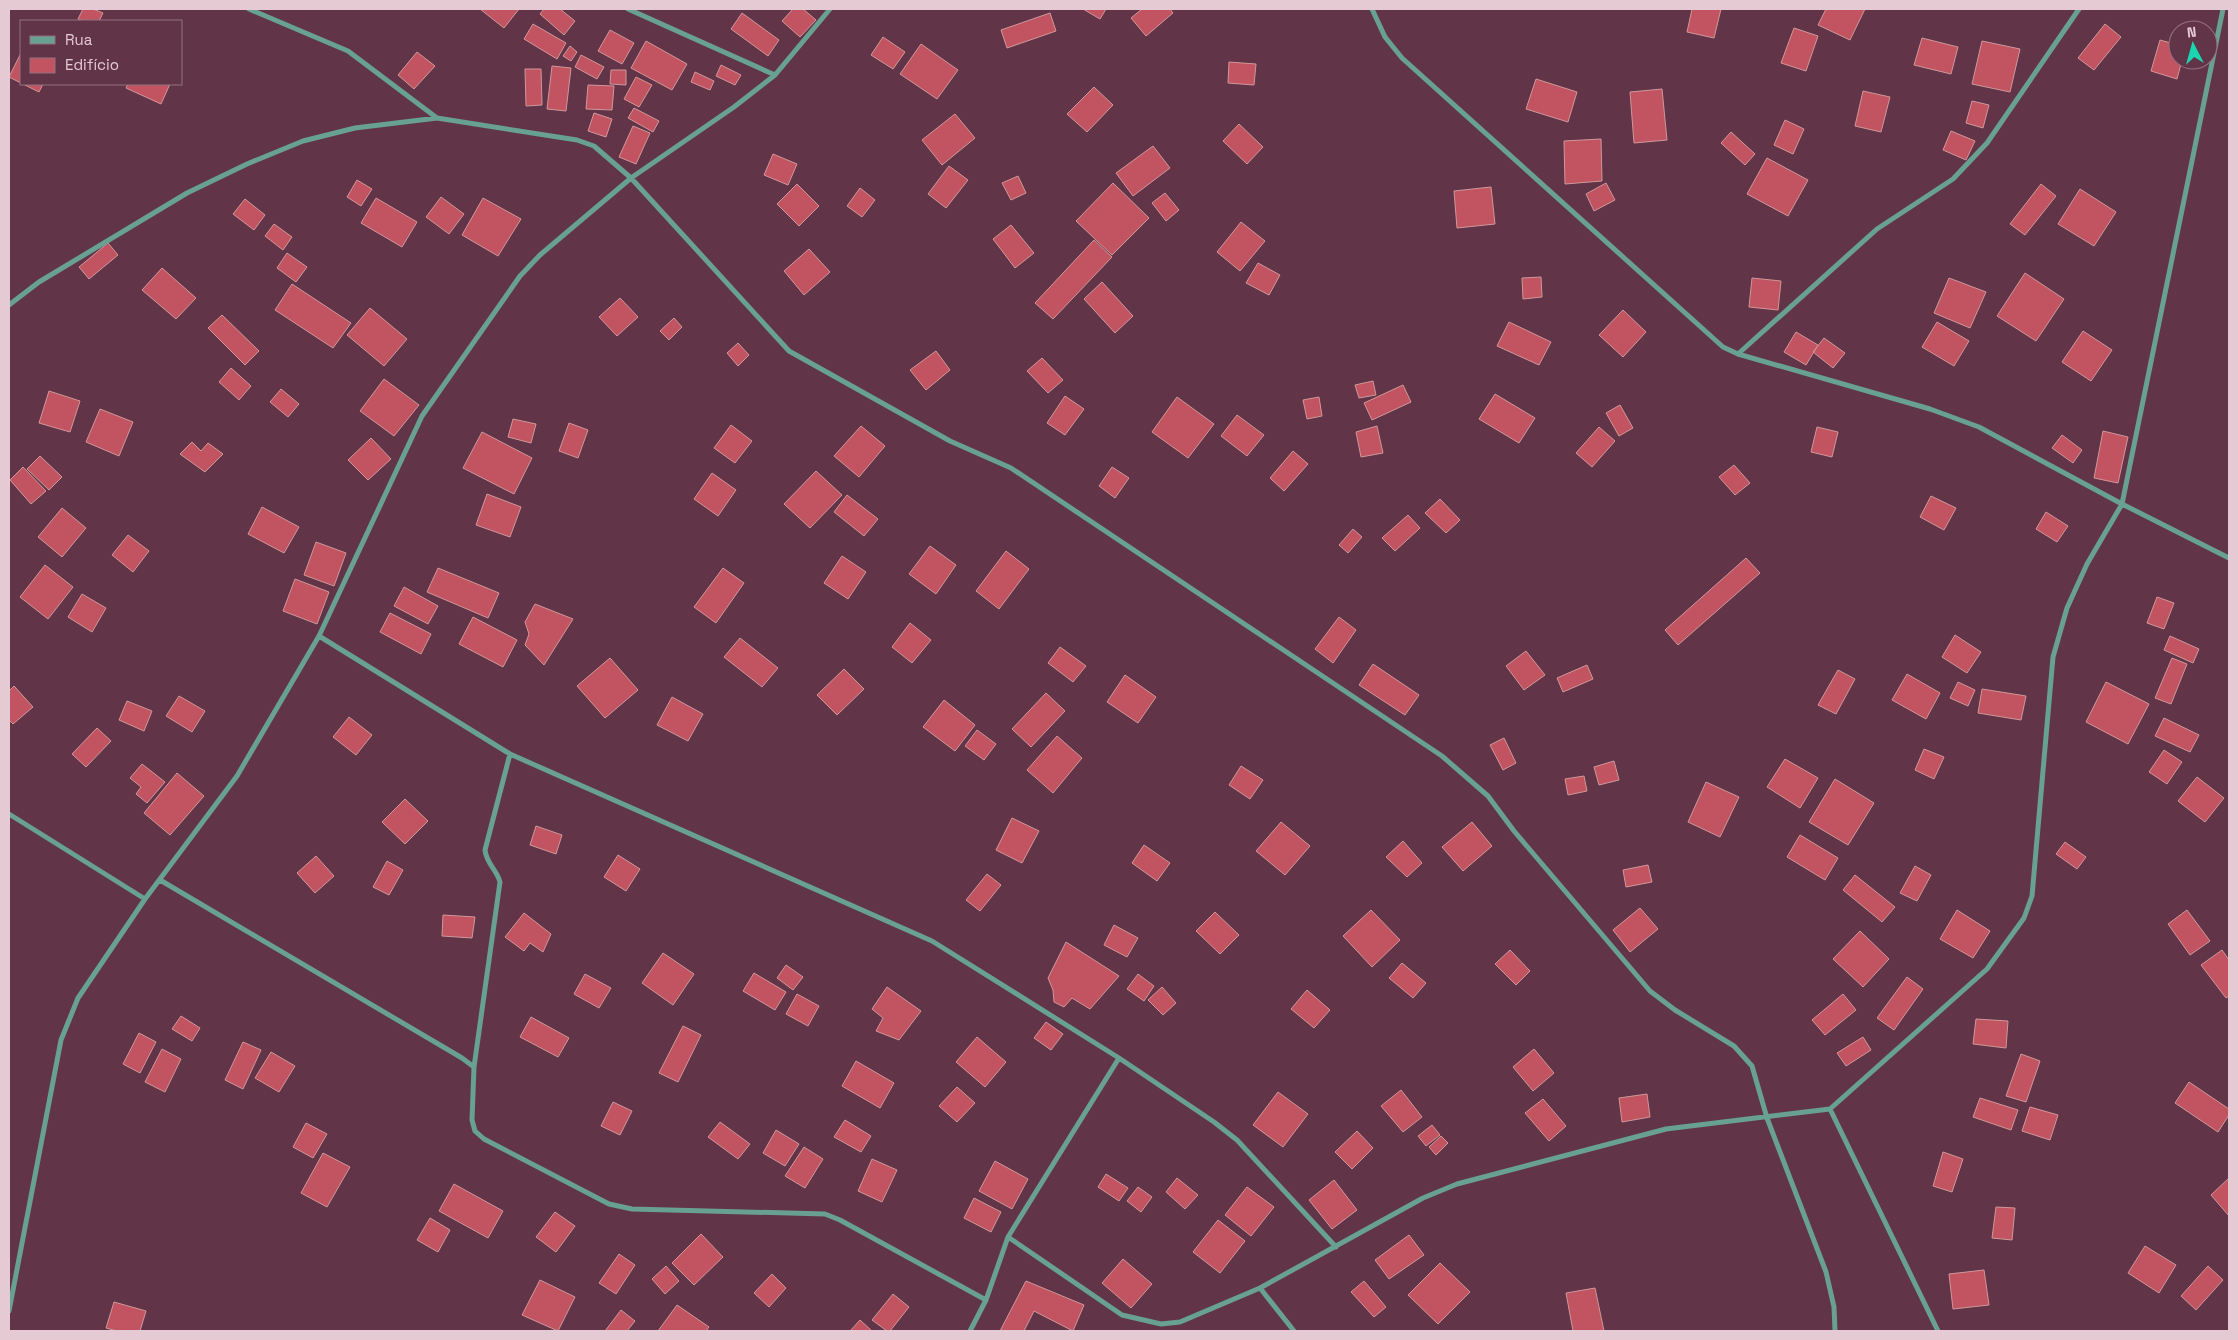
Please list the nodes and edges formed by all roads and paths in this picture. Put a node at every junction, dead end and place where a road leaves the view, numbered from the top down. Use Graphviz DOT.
graph roads {
  1 [pos="249,9"];
  2 [pos="628,9"];
  3 [pos="830,9"];
  4 [pos="1372,9"];
  5 [pos="2079,9"];
  6 [pos="2223,9"];
  7 [pos="775,75"];
  8 [pos="437,118"];
  9 [pos="631,178"];
  10 [pos="9,305"];
  11 [pos="1738,354"];
  12 [pos="2122,504"];
  13 [pos="2229,558"];
  14 [pos="319,636"];
  15 [pos="510,754"];
  16 [pos="9,814"];
  17 [pos="160,880"];
  18 [pos="145,899"];
  19 [pos="1119,1058"];
  20 [pos="474,1067"];
  21 [pos="1830,1109"];
  22 [pos="1767,1118"];
  23 [pos="1008,1238"];
  24 [pos="1336,1247"];
  25 [pos="1260,1288"];
  26 [pos="986,1300"];
  27 [pos="9,1311"];
  28 [pos="970,1331"];
  29 [pos="1294,1331"];
  30 [pos="1835,1331"];
  31 [pos="1938,1331"];
  1 -- 8 [label="street"];
  2 -- 7 [label="street"];
  3 -- 7 [label="street"];
  4 -- 11 [label="street"];
  5 -- 11 [label="street"];
  6 -- 12 [label="street"];
  7 -- 9 [label="street"];
  8 -- 9 [label="street"];
  8 -- 10 [label="street"];
  9 -- 14 [label="street"];
  9 -- 22 [label="street"];
  11 -- 12 [label="street"];
  12 -- 13 [label="street"];
  12 -- 21 [label="street"];
  14 -- 15 [label="street"];
  14 -- 17 [label="street"];
  15 -- 19 [label="street"];
  15 -- 20 [label="street"];
  16 -- 18 [label="street"];
  17 -- 18 [label="street"];
  17 -- 20 [label="street"];
  18 -- 27 [label="street"];
  19 -- 23 [label="street"];
  19 -- 24 [label="street"];
  20 -- 26 [label="street"];
  21 -- 22 [label="street"];
  21 -- 31 [label="street"];
  22 -- 24 [label="street"];
  22 -- 30 [label="street"];
  23 -- 25 [label="street"];
  23 -- 26 [label="street"];
  24 -- 25 [label="street"];
  25 -- 29 [label="street"];
  26 -- 28 [label="street"];
}
